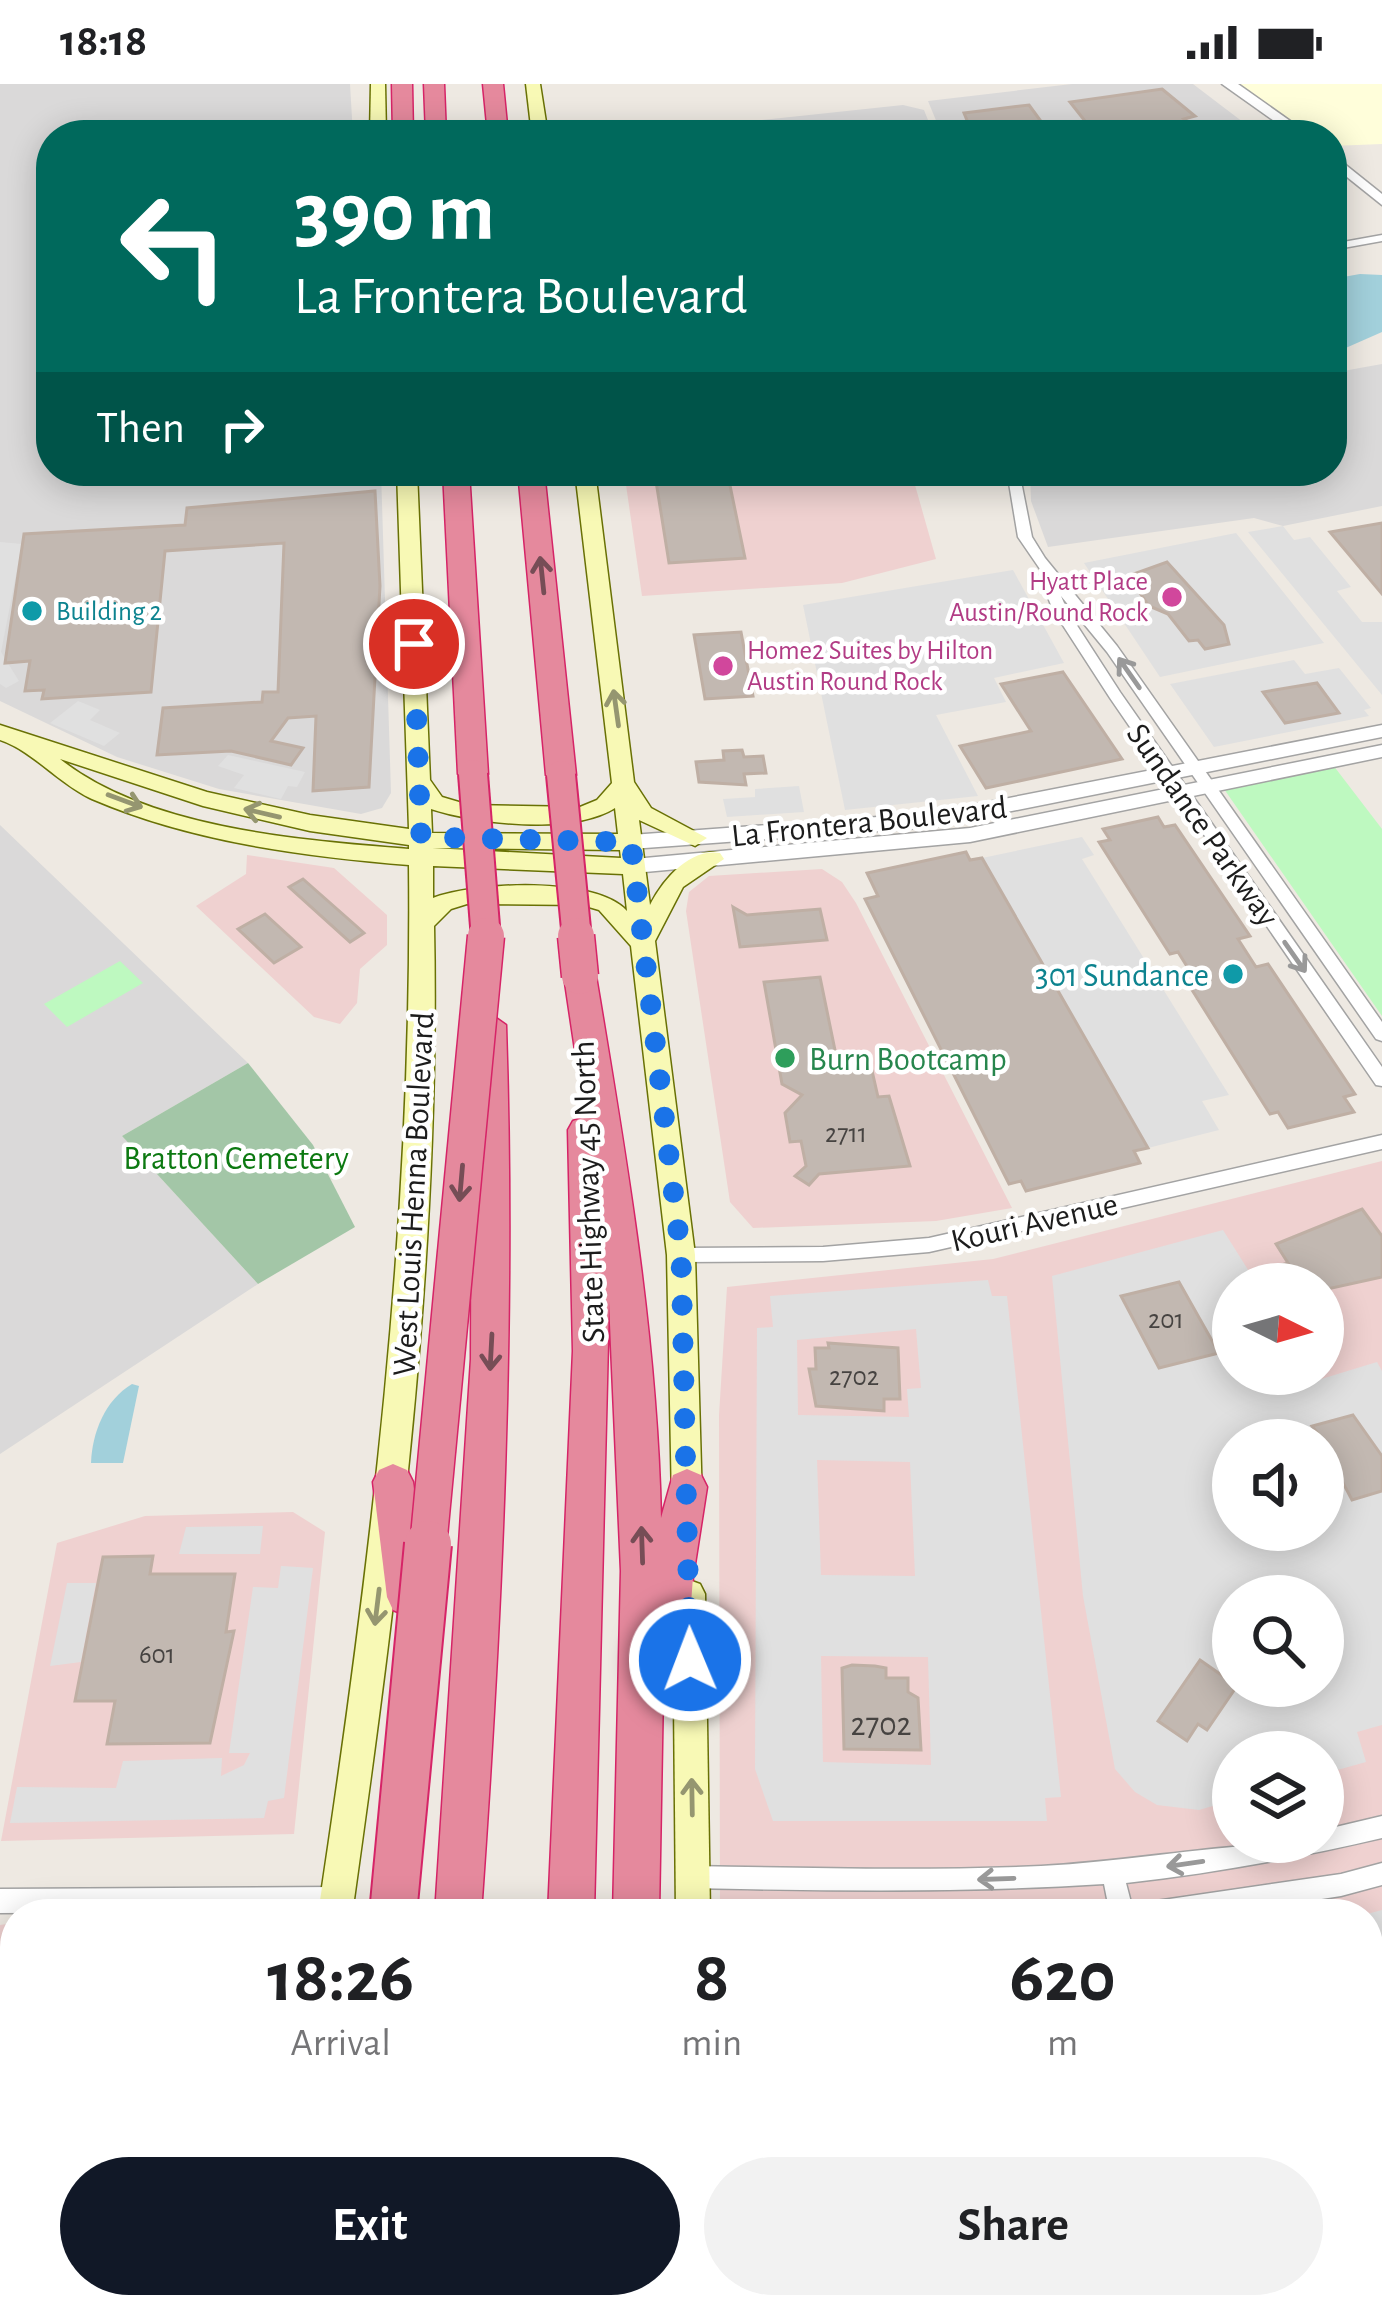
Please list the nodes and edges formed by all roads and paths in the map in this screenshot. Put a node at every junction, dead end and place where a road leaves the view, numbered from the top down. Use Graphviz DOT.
graph roads {
  1 [pos="378,84"];
  2 [pos="402,84"];
  3 [pos="533,84"];
  4 [pos="1219,86"];
  5 [pos="378,120"];
  6 [pos="402,120"];
  7 [pos="538,120"];
  8 [pos="1261,120"];
  9 [pos="1280,120"];
  10 [pos="1347,171"];
  11 [pos="1347,189"];
  12 [pos="1382,201"];
  13 [pos="1382,218"];
  14 [pos="1382,238"];
  15 [pos="1347,244"];
  16 [pos="408,486"];
  17 [pos="457,486"];
  18 [pos="533,486"];
  19 [pos="587,486"];
  20 [pos="1015,486"];
  21 [pos="1040,560"];
  22 [pos="1382,731"];
  23 [pos="0,732"];
  24 [pos="26,744"];
  25 [pos="1382,751"];
  26 [pos="1202,778"];
  27 [pos="420,783"];
  28 [pos="1176,783"];
  29 [pos="624,784"];
  30 [pos="202,799"];
  31 [pos="187,821"];
  32 [pos="694,838"];
  33 [pos="422,850"];
  34 [pos="633,854"];
  35 [pos="712,859"];
  36 [pos="424,922"];
  37 [pos="485,941"];
  38 [pos="642,943"];
  39 [pos="580,976"];
  40 [pos="1382,1035"];
  41 [pos="1382,1080"];
  42 [pos="1382,1142"];
  43 [pos="681,1255"];
  44 [pos="393,1482"];
  45 [pos="687,1487"];
  46 [pos="1382,1827"];
  47 [pos="1113,1874"];
  48 [pos="1382,1874"];
  49 [pos="693,1877"];
  50 [pos="337,1899"];
  51 [pos="394,1899"];
  52 [pos="408,1899"];
  53 [pos="459,1899"];
  54 [pos="572,1899"];
  55 [pos="636,1899"];
  56 [pos="648,1899"];
  57 [pos="693,1899"];
  58 [pos="1119,1899"];
  59 [pos="1252,1899"];
  1 -- 5 [label="main road"];
  2 -- 6 [label="highway"];
  3 -- 7 [label="main road"];
  4 -- 8 [label="street"];
  4 -- 9 [label="street"];
  10 -- 12 [label="street"];
  11 -- 13 [label="street"];
  14 -- 15 [label="street"];
  16 -- 27 [label="main road, West Louis Henna Boulevard"];
  17 -- 37 [label="highway, bridge"];
  39 -- 18 [label="highway, State Highway 45 North, one-way, bridge"];
  29 -- 19 [label="main road, one-way"];
  20 -- 21 [label="street, Sundance Parkway"];
  26 -- 21 [label="street, Sundance Parkway, one-way"];
  21 -- 28 [label="street, Sundance Parkway"];
  22 -- 26 [label="street, La Frontera Boulevard"];
  23 -- 24 [label="main road"];
  24 -- 30 [label="main road"];
  24 -- 31 [label="main road, one-way"];
  25 -- 26 [label="street, La Frontera Boulevard"];
  26 -- 28 [label="street, La Frontera Boulevard"];
  26 -- 40 [label="street, Sundance Parkway"];
  27 -- 29 [label="main road"];
  27 -- 33 [label="main road, West Louis Henna Boulevard"];
  28 -- 32 [label="street, La Frontera Boulevard"];
  28 -- 35 [label="street, La Frontera Boulevard"];
  28 -- 41 [label="street, Sundance Parkway, one-way"];
  29 -- 32 [label="main road"];
  29 -- 34 [label="main road"];
  30 -- 31 [label="main road"];
  33 -- 30 [label="main road, one-way"];
  31 -- 33 [label="main road"];
  32 -- 34 [label="street, La Frontera Boulevard"];
  33 -- 34 [label="main road, La Frontera Boulevard"];
  33 -- 36 [label="main road, West Louis Henna Boulevard"];
  34 -- 35 [label="street, La Frontera Boulevard"];
  34 -- 38 [label="main road"];
  35 -- 38 [label="main road"];
  36 -- 38 [label="main road"];
  36 -- 44 [label="main road, West Louis Henna Boulevard"];
  37 -- 51 [label="highway, one-way, bridge"];
  37 -- 53 [label="highway, one-way, bridge"];
  38 -- 43 [label="main road"];
  39 -- 54 [label="highway, State Highway 45 North"];
  55 -- 39 [label="highway, one-way"];
  42 -- 43 [label="street, Kouri Avenue"];
  43 -- 45 [label="main road"];
  44 -- 50 [label="main road, West Louis Henna Boulevard, one-way"];
  44 -- 52 [label="highway"];
  49 -- 45 [label="main road, one-way"];
  45 -- 56 [label="highway"];
  46 -- 47 [label="street, one-way"];
  47 -- 49 [label="street, one-way"];
  47 -- 58 [label="street"];
  48 -- 59 [label="street"];
  49 -- 57 [label="main road"];
}
